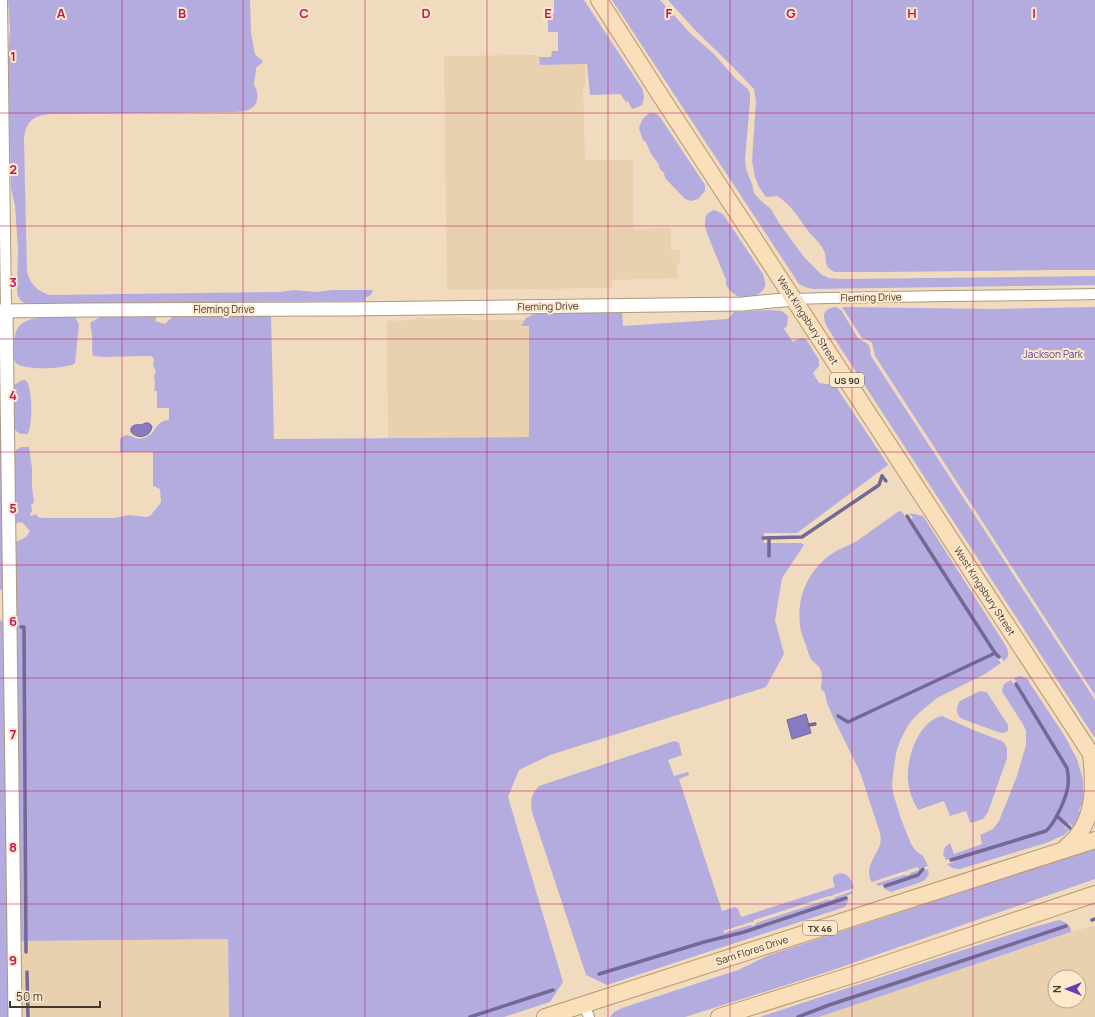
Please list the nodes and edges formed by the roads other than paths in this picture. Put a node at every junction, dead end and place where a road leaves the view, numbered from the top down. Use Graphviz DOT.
graph roads {
  1 [pos="2,0"];
  2 [pos="599,0"];
  3 [pos="1095,294"];
  4 [pos="794,299"];
  5 [pos="3,311"];
  6 [pos="1093,757"];
  7 [pos="1095,840"];
  8 [pos="1060,851"];
  9 [pos="1095,894"];
  10 [pos="586,1011"];
  11 [pos="15,1017"];
  12 [pos="545,1017"];
  13 [pos="719,1017"];
  1 -- 5 [label="street"];
  2 -- 4 [label="main road, West Kingsbury Street / US 90"];
  3 -- 4 [label="street, Fleming Drive"];
  4 -- 5 [label="street, Fleming Drive"];
  4 -- 6 [label="main road, West Kingsbury Street / US 90"];
  5 -- 11 [label="street"];
  6 -- 8 [label="main road"];
  7 -- 8 [label="main road, Sam Flores Drive / TX 46"];
  8 -- 10 [label="main road, Sam Flores Drive / TX 46"];
  9 -- 13 [label="main road"];
  10 -- 12 [label="main road, Sam Flores Drive / TX 46"];
}
